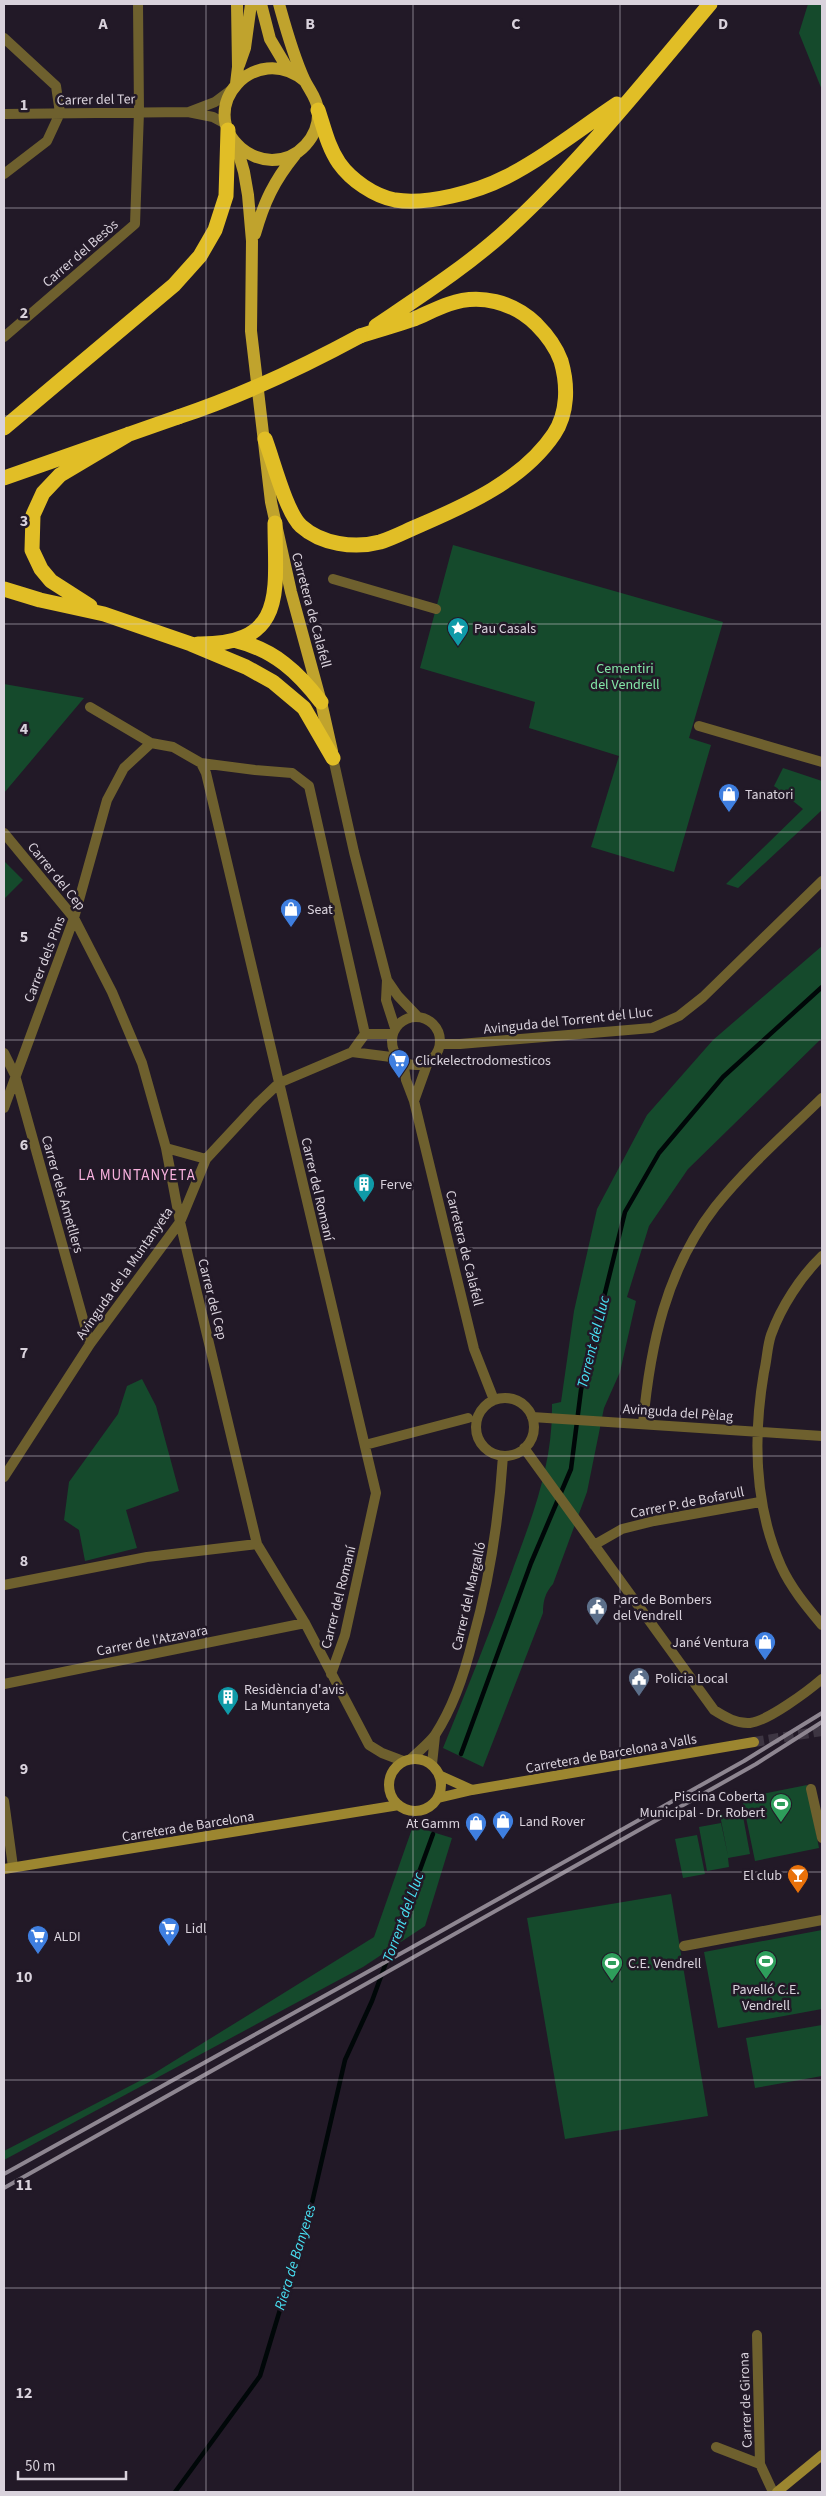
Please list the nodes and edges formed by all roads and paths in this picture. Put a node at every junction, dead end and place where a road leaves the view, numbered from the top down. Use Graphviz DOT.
graph roads {
  1 [pos="138,4"];
  2 [pos="237,4"];
  3 [pos="250,4"];
  4 [pos="261,4"];
  5 [pos="279,4"];
  6 [pos="710,4"];
  7 [pos="4,38"];
  8 [pos="238,67"];
  9 [pos="289,71"];
  10 [pos="305,81"];
  11 [pos="234,86"];
  12 [pos="635,92"];
  13 [pos="318,110"];
  14 [pos="139,112"];
  15 [pos="188,112"];
  16 [pos="4,114"];
  17 [pos="60,114"];
  18 [pos="227,127"];
  19 [pos="236,144"];
  20 [pos="297,153"];
  21 [pos="4,174"];
  22 [pos="252,241"];
  23 [pos="360,336"];
  24 [pos="4,337"];
  25 [pos="4,428"];
  26 [pos="129,434"];
  27 [pos="265,439"];
  28 [pos="4,478"];
  29 [pos="275,523"];
  30 [pos="333,579"];
  31 [pos="4,589"];
  32 [pos="436,608"];
  33 [pos="104,614"];
  34 [pos="237,641"];
  35 [pos="191,644"];
  36 [pos="321,702"];
  37 [pos="90,707"];
  38 [pos="699,726"];
  39 [pos="151,743"];
  40 [pos="333,758"];
  41 [pos="822,762"];
  42 [pos="201,763"];
  43 [pos="4,833"];
  44 [pos="822,881"];
  45 [pos="74,918"];
  46 [pos="387,980"];
  47 [pos="418,1017"];
  48 [pos="394,1031"];
  49 [pos="365,1034"];
  50 [pos="441,1044"];
  51 [pos="352,1052"];
  52 [pos="4,1053"];
  53 [pos="401,1060"];
  54 [pos="428,1062"];
  55 [pos="15,1075"];
  56 [pos="279,1083"];
  57 [pos="822,1098"];
  58 [pos="414,1101"];
  59 [pos="4,1108"];
  60 [pos="166,1148"];
  61 [pos="206,1159"];
  62 [pos="180,1222"];
  63 [pos="822,1256"];
  64 [pos="90,1344"];
  65 [pos="494,1400"];
  66 [pos="532,1417"];
  67 [pos="468,1418"];
  68 [pos="642,1424"];
  69 [pos="758,1431"];
  70 [pos="822,1436"];
  71 [pos="365,1445"];
  72 [pos="524,1448"];
  73 [pos="503,1456"];
  74 [pos="4,1477"];
  75 [pos="760,1502"];
  76 [pos="257,1544"];
  77 [pos="594,1545"];
  78 [pos="4,1585"];
  79 [pos="305,1624"];
  80 [pos="822,1625"];
  81 [pos="331,1674"];
  82 [pos="822,1679"];
  83 [pos="4,1684"];
  84 [pos="435,1736"];
  85 [pos="754,1742"];
  86 [pos="407,1760"];
  87 [pos="432,1764"];
  88 [pos="440,1776"];
  89 [pos="389,1789"];
  90 [pos="811,1789"];
  91 [pos="472,1790"];
  92 [pos="438,1798"];
  93 [pos="4,1800"];
  94 [pos="399,1805"];
  95 [pos="376,1808"];
  96 [pos="822,1838"];
  97 [pos="8,1868"];
  98 [pos="822,1920"];
  99 [pos="684,1946"];
  100 [pos="757,2335"];
  101 [pos="716,2447"];
  102 [pos="822,2455"];
  103 [pos="760,2464"];
  104 [pos="780,2491"];
  1 -- 14 [label="street, Carrer del Besòs"];
  2 -- 8 [label="main road"];
  3 -- 8 [label="main road"];
  4 -- 9 [label="main road"];
  5 -- 10 [label="main road"];
  6 -- 12 [label="highway"];
  7 -- 17 [label="street"];
  8 -- 11 [label="main road"];
  9 -- 10 [label="main road"];
  9 -- 11 [label="main road"];
  10 -- 13 [label="main road"];
  11 -- 15 [label="street, Carrer del Ter"];
  11 -- 18 [label="main road"];
  12 -- 13 [label="highway"];
  12 -- 23 [label="highway"];
  13 -- 20 [label="main road"];
  14 -- 15 [label="street, Carrer del Ter"];
  14 -- 17 [label="street, Carrer del Ter"];
  14 -- 24 [label="street, Carrer del Besòs"];
  15 -- 18 [label="street, Carrer del Ter"];
  16 -- 17 [label="street, Carrer del Ter"];
  17 -- 21 [label="street"];
  18 -- 19 [label="main road"];
  18 -- 25 [label="highway"];
  19 -- 20 [label="main road"];
  19 -- 22 [label="main road, Carretera de Calafell"];
  20 -- 22 [label="main road, Carretera de Calafell"];
  22 -- 27 [label="main road, Carretera de Calafell"];
  23 -- 26 [label="highway, bridge"];
  23 -- 27 [label="highway"];
  26 -- 28 [label="highway"];
  26 -- 33 [label="highway"];
  27 -- 29 [label="main road, Carretera de Calafell"];
  29 -- 34 [label="highway"];
  29 -- 36 [label="main road, Carretera de Calafell"];
  30 -- 32 [label="street"];
  31 -- 33 [label="highway"];
  33 -- 35 [label="highway"];
  34 -- 35 [label="highway"];
  34 -- 36 [label="highway"];
  35 -- 40 [label="highway"];
  36 -- 40 [label="main road, Carretera de Calafell"];
  37 -- 39 [label="street"];
  38 -- 41 [label="street"];
  39 -- 42 [label="street"];
  39 -- 45 [label="street, Carrer dels Pins"];
  40 -- 46 [label="street, Carretera de Calafell"];
  42 -- 49 [label="street"];
  42 -- 56 [label="street, Carrer del Romaní"];
  43 -- 45 [label="street, Carrer del Cep"];
  44 -- 50 [label="street, Avinguda del Torrent del Lluc"];
  45 -- 55 [label="street, Carrer dels Pins"];
  45 -- 60 [label="street, Carrer del Cep"];
  46 -- 47 [label="street, Carretera de Calafell"];
  46 -- 48 [label="street, Carretera de Calafell"];
  47 -- 48 [label="street"];
  47 -- 50 [label="street"];
  48 -- 49 [label="street"];
  48 -- 53 [label="street"];
  49 -- 51 [label="street"];
  50 -- 54 [label="street"];
  51 -- 53 [label="street"];
  51 -- 56 [label="street, Avinguda de la Muntanyeta"];
  52 -- 55 [label="street, Carrer dels Ametllers"];
  53 -- 54 [label="street"];
  53 -- 58 [label="street, Carretera de Calafell"];
  54 -- 58 [label="street"];
  55 -- 59 [label="street, Carrer dels Pins"];
  55 -- 64 [label="street, Carrer dels Ametllers"];
  56 -- 61 [label="street, Avinguda de la Muntanyeta"];
  56 -- 71 [label="street, Carrer del Romaní"];
  57 -- 68 [label="street"];
  58 -- 65 [label="street, Carretera de Calafell"];
  60 -- 61 [label="street"];
  60 -- 62 [label="street, Carrer del Cep"];
  61 -- 62 [label="street, Avinguda de la Muntanyeta"];
  62 -- 64 [label="street, Avinguda de la Muntanyeta"];
  62 -- 76 [label="street, Carrer del Cep"];
  63 -- 69 [label="street"];
  64 -- 74 [label="street, Avinguda de la Muntanyeta"];
  65 -- 66 [label="street"];
  65 -- 73 [label="street"];
  66 -- 68 [label="street, Avinguda del Pèlag"];
  66 -- 72 [label="street"];
  67 -- 71 [label="street"];
  68 -- 69 [label="street, Avinguda del Pèlag"];
  69 -- 70 [label="street, Avinguda del Pèlag"];
  69 -- 75 [label="street"];
  71 -- 81 [label="street, Carrer del Romaní"];
  72 -- 73 [label="street"];
  72 -- 77 [label="street"];
  73 -- 84 [label="street, Carrer del Margalló"];
  75 -- 77 [label="street, Carrer P. de Bofarull"];
  75 -- 80 [label="street"];
  76 -- 78 [label="street"];
  76 -- 79 [label="street, Carrer del Cep"];
  77 -- 82 [label="street"];
  79 -- 81 [label="street, Carrer del Cep"];
  79 -- 83 [label="street, Carrer de l'Atzavara"];
  81 -- 86 [label="street, Carrer del Cep"];
  84 -- 86 [label="street, Carrer del Margalló"];
  84 -- 87 [label="street, Carrer del Margalló"];
  85 -- 91 [label="street, Carretera de Barcelona a Valls"];
  86 -- 87 [label="street"];
  86 -- 89 [label="street"];
  87 -- 88 [label="street"];
  88 -- 91 [label="street"];
  88 -- 92 [label="street"];
  89 -- 94 [label="street"];
  89 -- 95 [label="street"];
  90 -- 96 [label="street"];
  91 -- 92 [label="street"];
  92 -- 94 [label="street"];
  93 -- 97 [label="street"];
  94 -- 95 [label="street, Carretera de Barcelona"];
  95 -- 97 [label="street, Carretera de Barcelona"];
  98 -- 99 [label="street"];
  100 -- 103 [label="street, Carrer de Girona"];
  101 -- 103 [label="street"];
  102 -- 104 [label="street"];
  103 -- 104 [label="street"];
}
